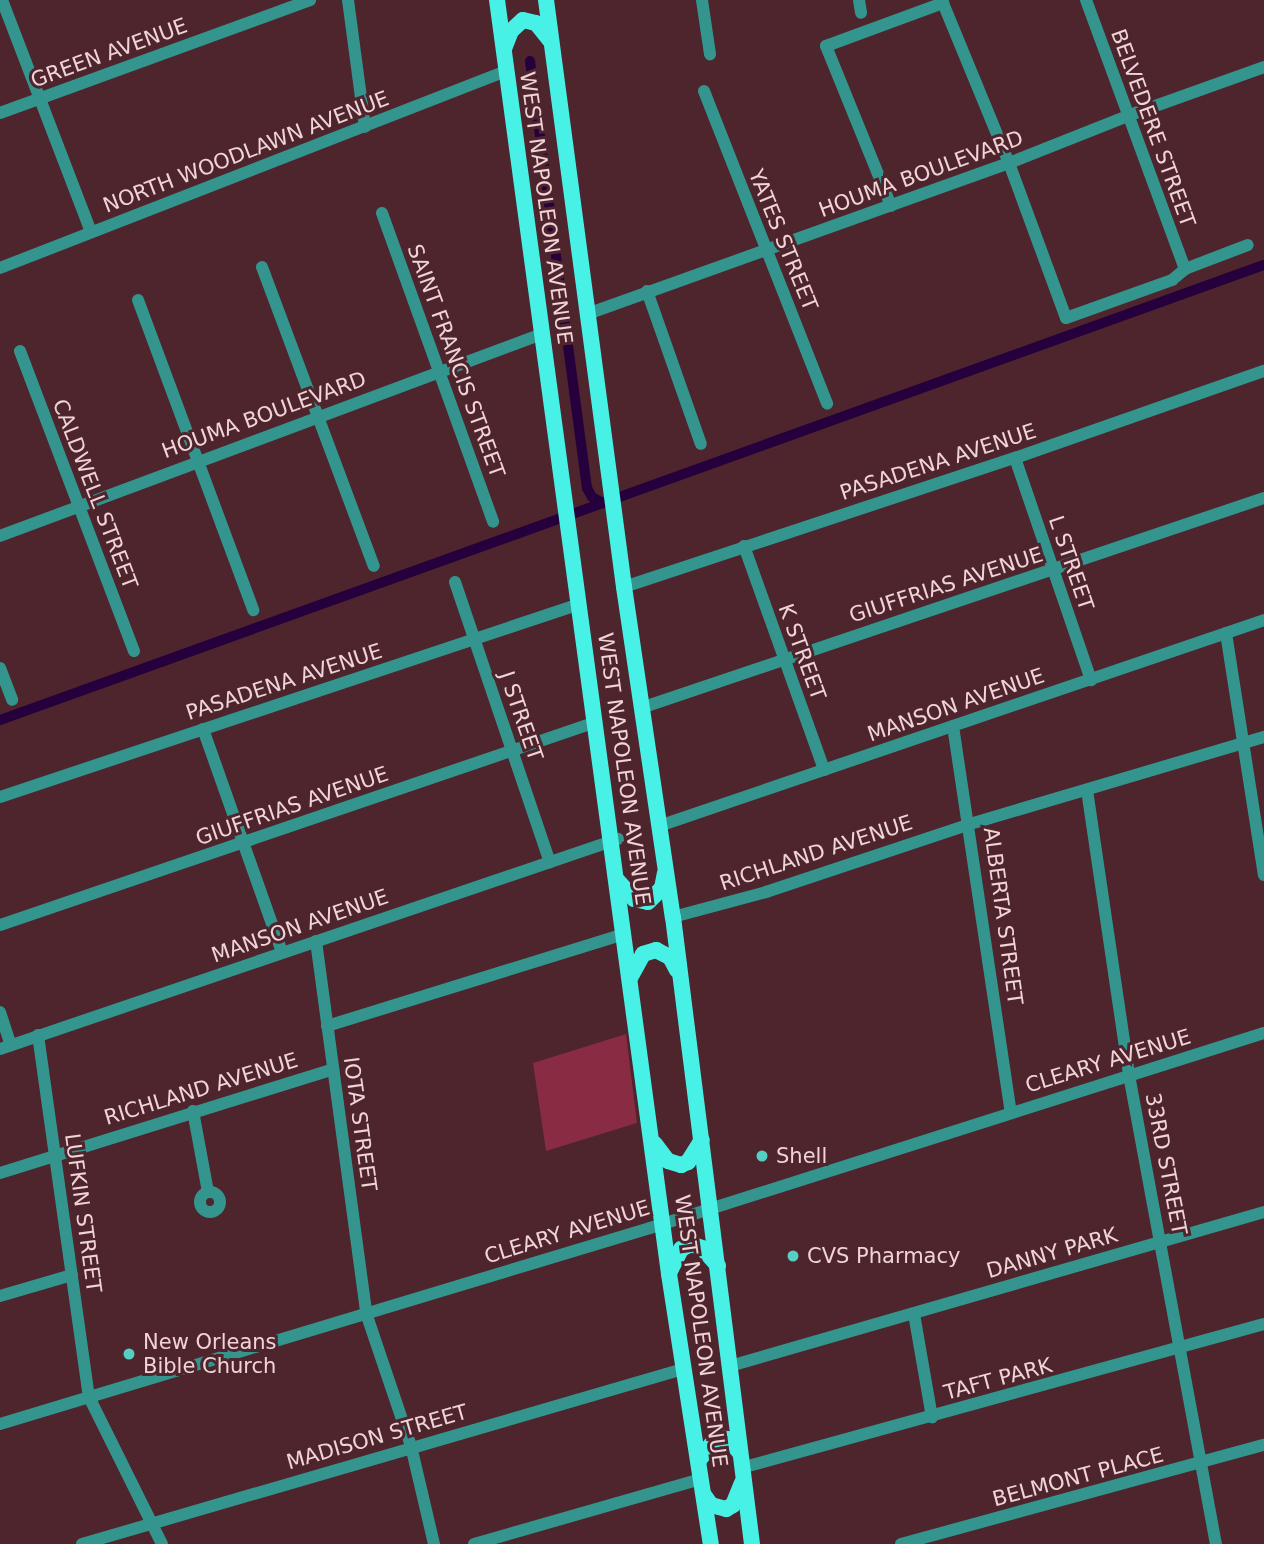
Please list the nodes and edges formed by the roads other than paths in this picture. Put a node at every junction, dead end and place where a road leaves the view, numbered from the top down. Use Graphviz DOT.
graph roads {
  1 [pos="2,0"];
  2 [pos="310,0"];
  3 [pos="348,0"];
  4 [pos="497,0"];
  5 [pos="546,0"];
  6 [pos="702,0"];
  7 [pos="1086,0"];
  8 [pos="551,42"];
  9 [pos="504,50"];
  10 [pos="710,54"];
  11 [pos="1264,67"];
  12 [pos="506,71"];
  13 [pos="704,90"];
  14 [pos="41,99"];
  15 [pos="0,114"];
  16 [pos="1130,115"];
  17 [pos="365,127"];
  18 [pos="1009,163"];
  19 [pos="891,206"];
  20 [pos="382,213"];
  21 [pos="91,232"];
  22 [pos="1248,245"];
  23 [pos="766,251"];
  24 [pos="262,267"];
  25 [pos="0,268"];
  26 [pos="1185,269"];
  27 [pos="647,291"];
  28 [pos="138,300"];
  29 [pos="590,313"];
  30 [pos="542,334"];
  31 [pos="20,351"];
  32 [pos="439,371"];
  33 [pos="1264,371"];
  34 [pos="827,404"];
  35 [pos="318,415"];
  36 [pos="701,444"];
  37 [pos="1015,458"];
  38 [pos="198,460"];
  39 [pos="1264,498"];
  40 [pos="78,506"];
  41 [pos="493,522"];
  42 [pos="0,536"];
  43 [pos="744,547"];
  44 [pos="374,566"];
  45 [pos="1053,570"];
  46 [pos="455,582"];
  47 [pos="624,587"];
  48 [pos="580,604"];
  49 [pos="253,610"];
  50 [pos="1264,620"];
  51 [pos="1226,633"];
  52 [pos="475,640"];
  53 [pos="134,651"];
  54 [pos="784,659"];
  55 [pos="0,668"];
  56 [pos="1091,680"];
  57 [pos="12,700"];
  58 [pos="641,708"];
  59 [pos="596,722"];
  60 [pos="953,726"];
  61 [pos="203,729"];
  62 [pos="1264,737"];
  63 [pos="1244,743"];
  64 [pos="512,751"];
  65 [pos="824,770"];
  66 [pos="1087,790"];
  67 [pos="0,797"];
  68 [pos="970,824"];
  69 [pos="659,825"];
  70 [pos="615,840"];
  71 [pos="243,843"];
  72 [pos="550,862"];
  73 [pos="666,871"];
  74 [pos="1264,875"];
  75 [pos="618,881"];
  76 [pos="673,917"];
  77 [pos="0,925"];
  78 [pos="625,934"];
  79 [pos="316,940"];
  80 [pos="282,952"];
  81 [pos="679,972"];
  82 [pos="631,976"];
  83 [pos="0,1012"];
  84 [pos="327,1026"];
  85 [pos="1264,1033"];
  86 [pos="38,1035"];
  87 [pos="6,1047"];
  88 [pos="333,1069"];
  89 [pos="1129,1075"];
  90 [pos="193,1111"];
  91 [pos="1011,1112"];
  92 [pos="702,1140"];
  93 [pos="653,1142"];
  94 [pos="55,1155"];
  95 [pos="0,1172"];
  96 [pos="208,1192"];
  97 [pos="711,1208"];
  98 [pos="1264,1212"];
  99 [pos="662,1223"];
  100 [pos="1161,1242"];
  101 [pos="718,1266"];
  102 [pos="669,1274"];
  103 [pos="72,1275"];
  104 [pos="0,1296"];
  105 [pos="366,1313"];
  106 [pos="914,1314"];
  107 [pos="1264,1324"];
  108 [pos="1181,1348"];
  109 [pos="730,1366"];
  110 [pos="683,1369"];
  111 [pos="89,1397"];
  112 [pos="932,1417"];
  113 [pos="0,1424"];
  114 [pos="1264,1445"];
  115 [pos="411,1446"];
  116 [pos="699,1461"];
  117 [pos="1201,1462"];
  118 [pos="741,1467"];
  119 [pos="703,1487"];
  120 [pos="153,1523"];
  121 [pos="82,1544"];
  122 [pos="162,1544"];
  123 [pos="434,1544"];
  124 [pos="474,1544"];
  125 [pos="710,1544"];
  126 [pos="752,1544"];
  127 [pos="901,1544"];
  128 [pos="1216,1544"];
  1 -- 14 [label="street"];
  2 -- 14 [label="street, GREEN AVENUE"];
  3 -- 17 [label="street"];
  4 -- 9 [label="main road, WEST NAPOLEON AVENUE"];
  5 -- 8 [label="main road, WEST NAPOLEON AVENUE"];
  6 -- 10 [label="street"];
  7 -- 16 [label="street, BELVEDERE STREET"];
  8 -- 9 [label="main road"];
  8 -- 29 [label="main road, WEST NAPOLEON AVENUE"];
  9 -- 12 [label="main road, WEST NAPOLEON AVENUE"];
  11 -- 16 [label="street, HOUMA BOULEVARD"];
  12 -- 17 [label="street, NORTH WOODLAWN AVENUE"];
  12 -- 30 [label="main road, WEST NAPOLEON AVENUE"];
  13 -- 23 [label="street, YATES STREET"];
  14 -- 15 [label="street, GREEN AVENUE"];
  14 -- 21 [label="street"];
  16 -- 18 [label="street, HOUMA BOULEVARD"];
  16 -- 26 [label="street, BELVEDERE STREET"];
  17 -- 21 [label="street, NORTH WOODLAWN AVENUE"];
  18 -- 19 [label="street, HOUMA BOULEVARD"];
  18 -- 19 [label="street"];
  18 -- 26 [label="street"];
  19 -- 23 [label="street, HOUMA BOULEVARD"];
  20 -- 32 [label="street, SAINT FRANCIS STREET"];
  21 -- 25 [label="street, NORTH WOODLAWN AVENUE"];
  22 -- 26 [label="street"];
  23 -- 27 [label="street, HOUMA BOULEVARD"];
  23 -- 34 [label="street, YATES STREET"];
  24 -- 35 [label="street"];
  27 -- 29 [label="street, HOUMA BOULEVARD"];
  27 -- 36 [label="street"];
  28 -- 38 [label="street"];
  29 -- 47 [label="main road, WEST NAPOLEON AVENUE"];
  30 -- 32 [label="street, HOUMA BOULEVARD"];
  30 -- 48 [label="main road, WEST NAPOLEON AVENUE"];
  31 -- 40 [label="street, CALDWELL STREET"];
  32 -- 35 [label="street, HOUMA BOULEVARD"];
  32 -- 41 [label="street, SAINT FRANCIS STREET"];
  33 -- 37 [label="street, PASADENA AVENUE"];
  35 -- 38 [label="street, HOUMA BOULEVARD"];
  35 -- 44 [label="street"];
  37 -- 43 [label="street, PASADENA AVENUE"];
  37 -- 45 [label="street, L STREET"];
  38 -- 40 [label="street, HOUMA BOULEVARD"];
  38 -- 49 [label="street"];
  39 -- 45 [label="street, GIUFFRIAS AVENUE"];
  40 -- 42 [label="street, HOUMA BOULEVARD"];
  40 -- 53 [label="street, CALDWELL STREET"];
  43 -- 47 [label="street, PASADENA AVENUE"];
  43 -- 54 [label="street, K STREET"];
  45 -- 54 [label="street, GIUFFRIAS AVENUE"];
  45 -- 56 [label="street, L STREET"];
  46 -- 52 [label="street, J STREET"];
  47 -- 58 [label="main road, WEST NAPOLEON AVENUE"];
  48 -- 52 [label="street, PASADENA AVENUE"];
  48 -- 59 [label="main road, WEST NAPOLEON AVENUE"];
  50 -- 51 [label="street, MANSON AVENUE"];
  51 -- 56 [label="street, MANSON AVENUE"];
  51 -- 63 [label="street"];
  52 -- 61 [label="street, PASADENA AVENUE"];
  52 -- 64 [label="street, J STREET"];
  54 -- 58 [label="street, GIUFFRIAS AVENUE"];
  54 -- 65 [label="street, K STREET"];
  55 -- 57 [label="street"];
  56 -- 60 [label="street, MANSON AVENUE"];
  58 -- 69 [label="main road, WEST NAPOLEON AVENUE"];
  59 -- 64 [label="street, GIUFFRIAS AVENUE"];
  59 -- 70 [label="main road, WEST NAPOLEON AVENUE"];
  60 -- 65 [label="street, MANSON AVENUE"];
  60 -- 68 [label="street, ALBERTA STREET"];
  61 -- 67 [label="street, PASADENA AVENUE"];
  61 -- 71 [label="street"];
  62 -- 63 [label="street"];
  63 -- 66 [label="street"];
  63 -- 74 [label="street"];
  64 -- 71 [label="street, GIUFFRIAS AVENUE"];
  64 -- 72 [label="street, J STREET"];
  65 -- 69 [label="street, MANSON AVENUE"];
  66 -- 68 [label="street, RICHLAND AVENUE"];
  66 -- 89 [label="street, 33RD STREET"];
  68 -- 76 [label="street, RICHLAND AVENUE"];
  68 -- 91 [label="street, ALBERTA STREET"];
  69 -- 73 [label="main road, WEST NAPOLEON AVENUE"];
  70 -- 72 [label="street, MANSON AVENUE"];
  70 -- 75 [label="main road, WEST NAPOLEON AVENUE"];
  71 -- 77 [label="street, GIUFFRIAS AVENUE"];
  71 -- 80 [label="street"];
  72 -- 79 [label="street, MANSON AVENUE"];
  73 -- 75 [label="main road"];
  73 -- 76 [label="main road, WEST NAPOLEON AVENUE"];
  75 -- 78 [label="main road, WEST NAPOLEON AVENUE"];
  76 -- 81 [label="main road, WEST NAPOLEON AVENUE"];
  78 -- 82 [label="main road, WEST NAPOLEON AVENUE"];
  78 -- 84 [label="street"];
  79 -- 80 [label="street, MANSON AVENUE"];
  79 -- 84 [label="street, IOTA STREET"];
  80 -- 86 [label="street, MANSON AVENUE"];
  81 -- 82 [label="main road"];
  81 -- 92 [label="main road, WEST NAPOLEON AVENUE"];
  82 -- 93 [label="main road, WEST NAPOLEON AVENUE"];
  83 -- 87 [label="street"];
  84 -- 88 [label="street, IOTA STREET"];
  85 -- 89 [label="street, CLEARY AVENUE"];
  86 -- 87 [label="street, MANSON AVENUE"];
  86 -- 94 [label="street, LUFKIN STREET"];
  88 -- 90 [label="street, RICHLAND AVENUE"];
  88 -- 105 [label="street, IOTA STREET"];
  89 -- 91 [label="street, CLEARY AVENUE"];
  89 -- 100 [label="street, 33RD STREET"];
  90 -- 94 [label="street, RICHLAND AVENUE"];
  90 -- 96 [label="street"];
  91 -- 97 [label="street, CLEARY AVENUE"];
  92 -- 93 [label="main road"];
  92 -- 97 [label="main road, WEST NAPOLEON AVENUE"];
  93 -- 99 [label="main road, WEST NAPOLEON AVENUE"];
  94 -- 95 [label="street, RICHLAND AVENUE"];
  94 -- 103 [label="street, LUFKIN STREET"];
  97 -- 99 [label="street, CLEARY AVENUE"];
  97 -- 101 [label="main road, WEST NAPOLEON AVENUE"];
  98 -- 100 [label="street, DANNY PARK"];
  99 -- 102 [label="main road, WEST NAPOLEON AVENUE"];
  99 -- 105 [label="street, CLEARY AVENUE"];
  100 -- 106 [label="street, DANNY PARK"];
  100 -- 108 [label="street, 33RD STREET"];
  101 -- 102 [label="main road"];
  101 -- 109 [label="main road, WEST NAPOLEON AVENUE"];
  102 -- 110 [label="main road, WEST NAPOLEON AVENUE"];
  103 -- 104 [label="street"];
  103 -- 111 [label="street, LUFKIN STREET"];
  105 -- 111 [label="street, CLEARY AVENUE"];
  105 -- 115 [label="street, IOTA STREET"];
  106 -- 109 [label="street, DANNY PARK"];
  106 -- 112 [label="street"];
  107 -- 108 [label="street, TAFT PARK"];
  108 -- 112 [label="street, TAFT PARK"];
  108 -- 117 [label="street, 33RD STREET"];
  109 -- 118 [label="main road, WEST NAPOLEON AVENUE"];
  110 -- 115 [label="street, MADISON STREET"];
  110 -- 116 [label="main road, WEST NAPOLEON AVENUE"];
  111 -- 113 [label="street, CLEARY AVENUE"];
  111 -- 120 [label="street, LUFKIN STREET"];
  112 -- 118 [label="street, TAFT PARK"];
  114 -- 117 [label="street, BELMONT PLACE"];
  115 -- 120 [label="street, MADISON STREET"];
  115 -- 123 [label="street, IOTA STREET"];
  116 -- 118 [label="main road"];
  116 -- 119 [label="main road, WEST NAPOLEON AVENUE"];
  117 -- 127 [label="street, BELMONT PLACE"];
  117 -- 128 [label="street, 33RD STREET"];
  118 -- 119 [label="main road"];
  118 -- 126 [label="main road, WEST NAPOLEON AVENUE"];
  119 -- 124 [label="street"];
  119 -- 125 [label="main road, WEST NAPOLEON AVENUE"];
  120 -- 121 [label="street, MADISON STREET"];
  120 -- 122 [label="street, LUFKIN STREET"];
}
